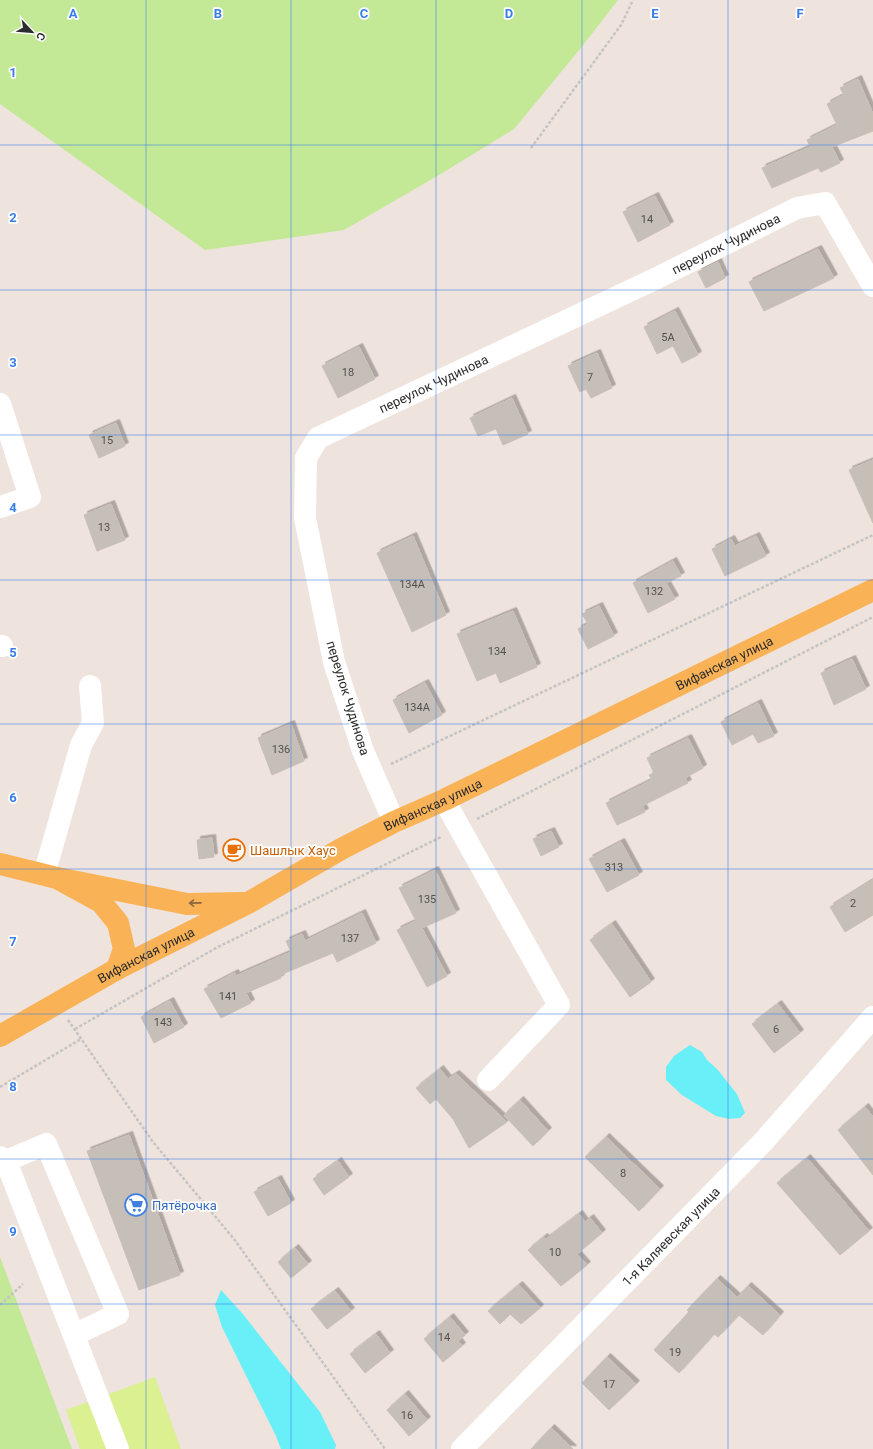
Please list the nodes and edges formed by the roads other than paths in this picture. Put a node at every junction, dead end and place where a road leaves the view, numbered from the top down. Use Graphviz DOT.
graph roads {
  1 [pos="873,286"];
  2 [pos="0,404"];
  3 [pos="0,507"];
  4 [pos="873,590"];
  5 [pos="90,686"];
  6 [pos="444,800"];
  7 [pos="394,822"];
  8 [pos="0,864"];
  9 [pos="51,876"];
  10 [pos="248,903"];
  11 [pos="117,969"];
  12 [pos="873,1017"];
  13 [pos="0,1036"];
  14 [pos="488,1080"];
  15 [pos="3,1159"];
  16 [pos="74,1335"];
  17 [pos="118,1449"];
  18 [pos="462,1449"];
  1 -- 7 [label="street, переулок Чудинова"];
  2 -- 3 [label="street"];
  4 -- 6 [label="main road, Вифанская улица"];
  5 -- 9 [label="street"];
  6 -- 7 [label="main road, Вифанская улица"];
  6 -- 14 [label="street"];
  7 -- 10 [label="main road, Вифанская улица"];
  8 -- 9 [label="main road"];
  10 -- 9 [label="main road, one-way"];
  9 -- 11 [label="main road"];
  10 -- 11 [label="main road, Вифанская улица"];
  11 -- 13 [label="main road, Вифанская улица"];
  12 -- 18 [label="street, 1-я Каляевская улица"];
  15 -- 16 [label="street"];
  15 -- 16 [label="street"];
  16 -- 17 [label="street"];
}
